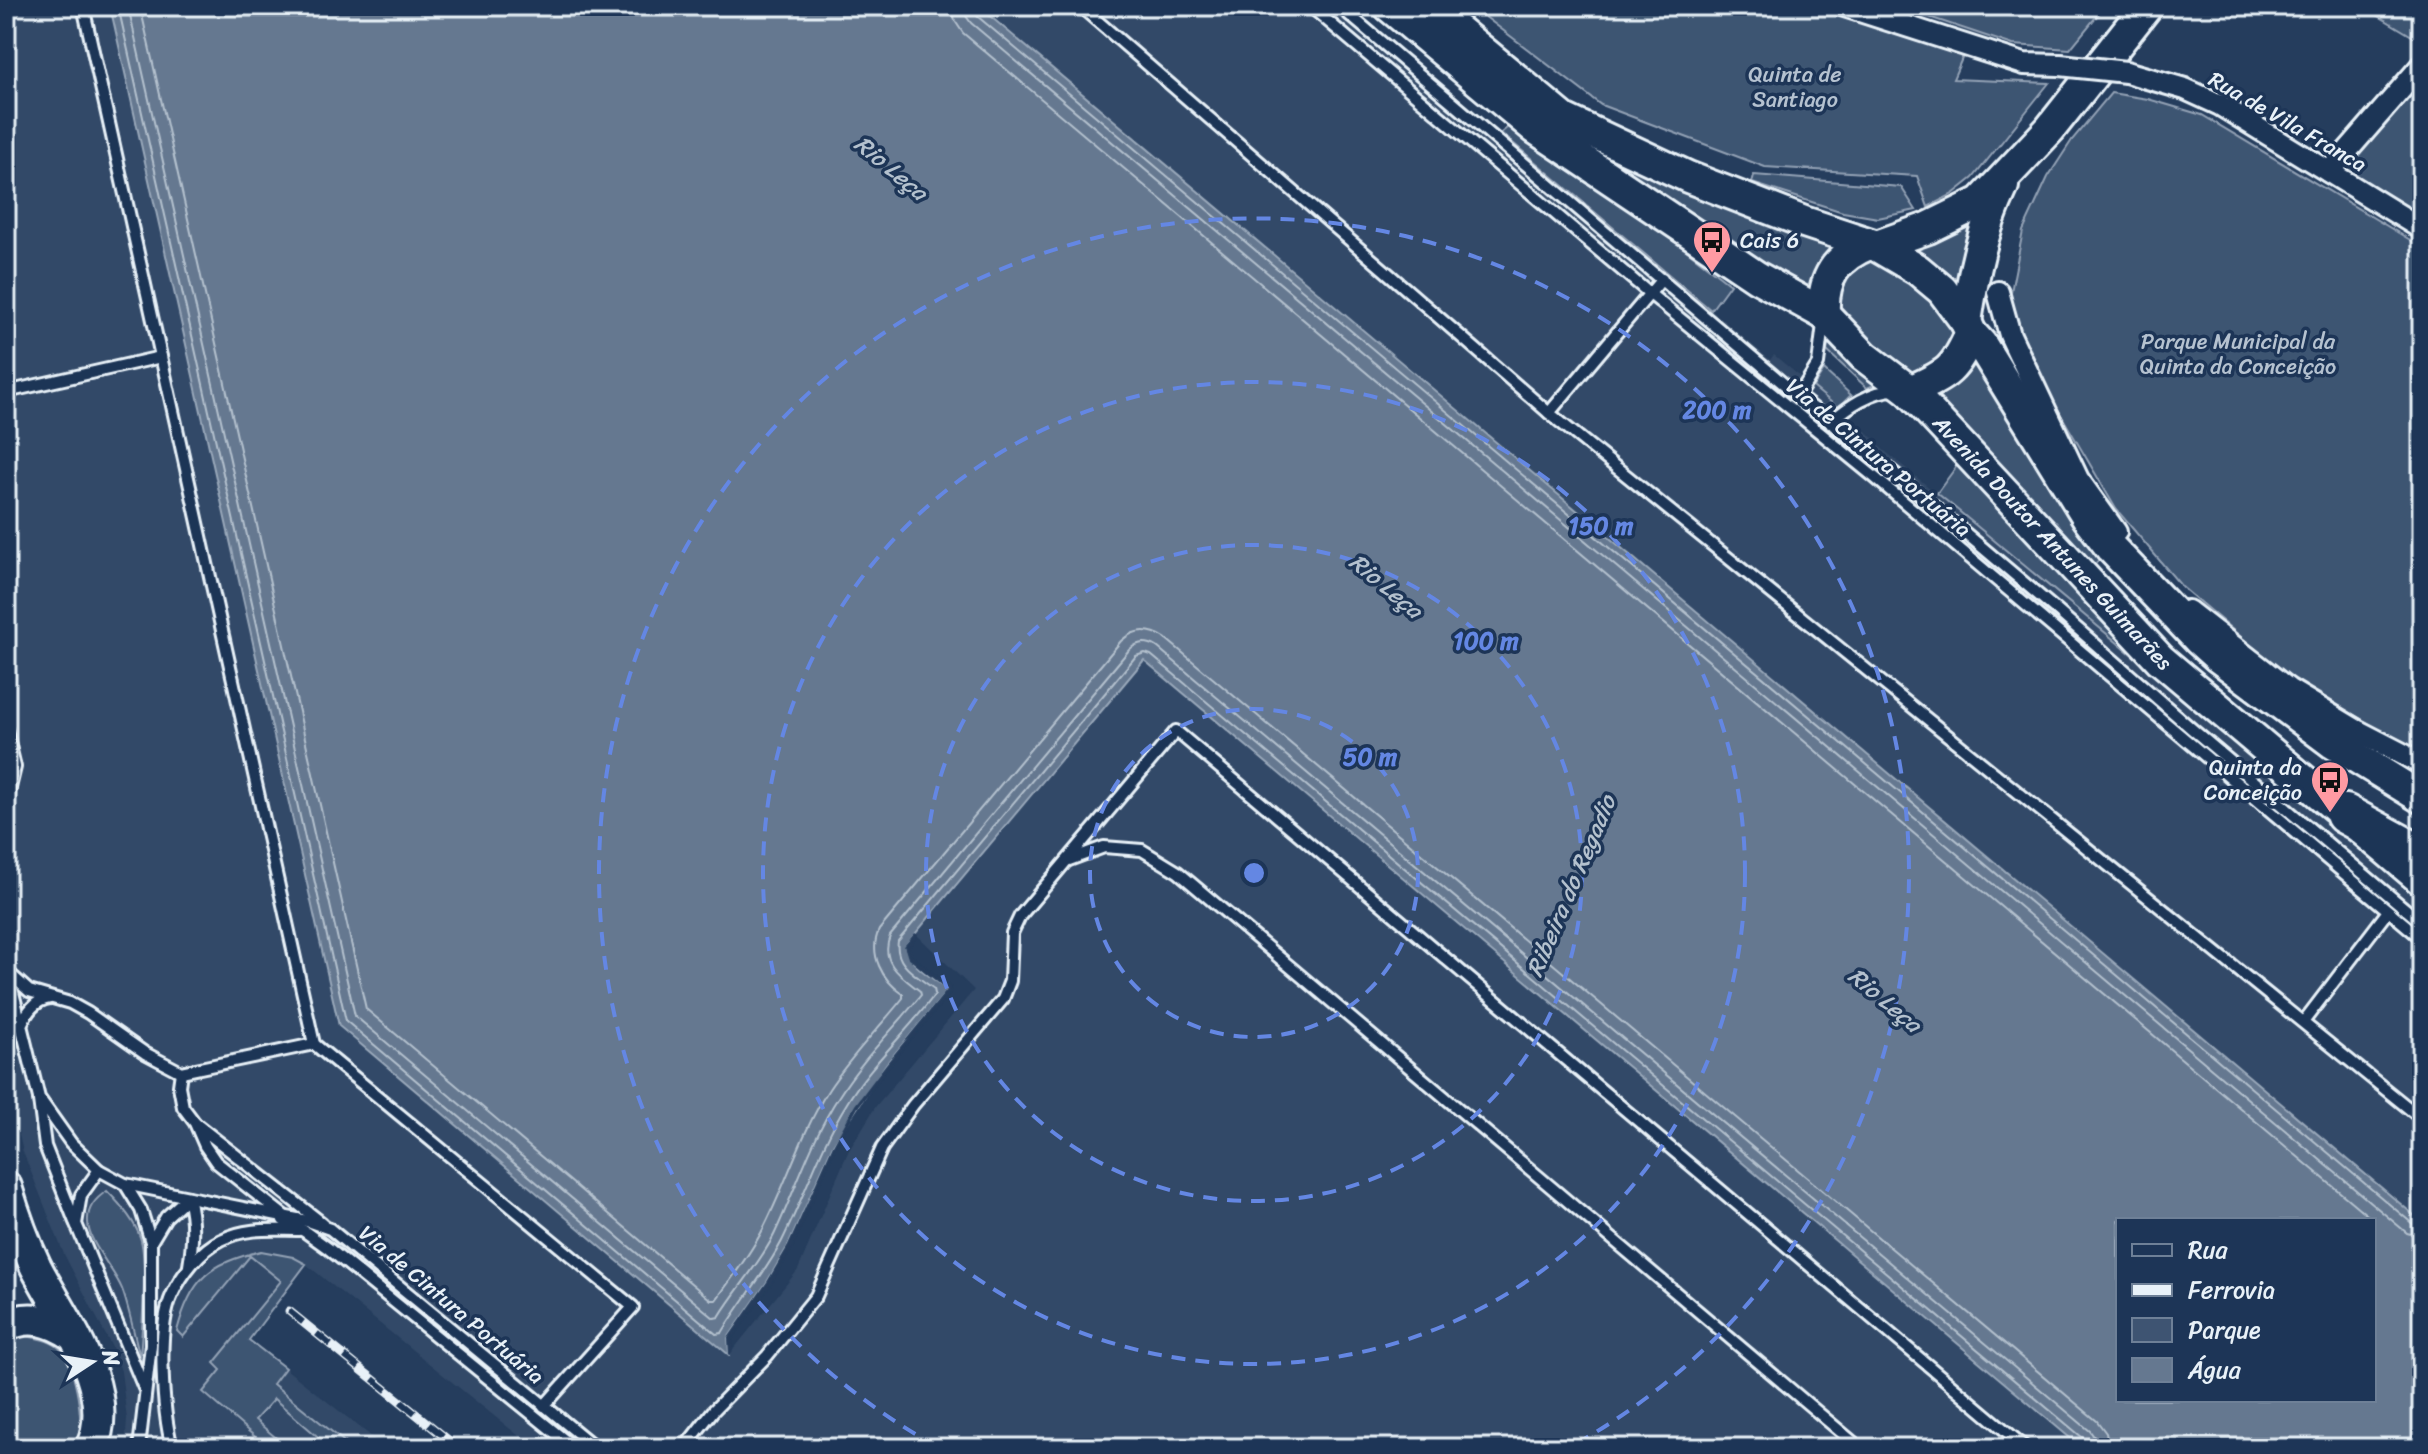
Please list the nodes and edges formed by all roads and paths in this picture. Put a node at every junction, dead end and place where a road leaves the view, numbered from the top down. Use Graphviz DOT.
graph roads {
  1 [pos="83,6"];
  2 [pos="1080,6"];
  3 [pos="1310,6"];
  4 [pos="1339,6"];
  5 [pos="1389,6"];
  6 [pos="1428,6"];
  7 [pos="1844,6"];
  8 [pos="2147,6"];
  9 [pos="2422,65"];
  10 [pos="2329,172"];
  11 [pos="2010,174"];
  12 [pos="2422,229"];
  13 [pos="1873,245"];
  14 [pos="1662,279"];
  15 [pos="1998,292"];
  16 [pos="1650,294"];
  17 [pos="1824,314"];
  18 [pos="1968,328"];
  19 [pos="161,357"];
  20 [pos="1910,391"];
  21 [pos="6,392"];
  22 [pos="1798,396"];
  23 [pos="1549,413"];
  24 [pos="1830,422"];
  25 [pos="6,729"];
  26 [pos="2422,764"];
  27 [pos="2422,798"];
  28 [pos="6,804"];
  29 [pos="2345,814"];
  30 [pos="2422,856"];
  31 [pos="1067,861"];
  32 [pos="2422,880"];
  33 [pos="2388,911"];
  34 [pos="2422,923"];
  35 [pos="2422,939"];
  36 [pos="7,968"];
  37 [pos="52,998"];
  38 [pos="2304,1021"];
  39 [pos="21,1025"];
  40 [pos="314,1044"];
  41 [pos="181,1072"];
  42 [pos="39,1098"];
  43 [pos="2422,1119"];
  44 [pos="195,1123"];
  45 [pos="99,1170"];
  46 [pos="125,1184"];
  47 [pos="6,1187"];
  48 [pos="188,1197"];
  49 [pos="270,1214"];
  50 [pos="284,1216"];
  51 [pos="76,1224"];
  52 [pos="330,1229"];
  53 [pos="304,1231"];
  54 [pos="151,1242"];
  55 [pos="189,1266"];
  56 [pos="6,1326"];
  57 [pos="73,1335"];
  58 [pos="145,1389"];
  59 [pos="544,1406"];
  60 [pos="95,1443"];
  61 [pos="139,1448"];
  62 [pos="172,1448"];
  63 [pos="574,1448"];
  64 [pos="596,1448"];
  65 [pos="684,1448"];
  66 [pos="1860,1448"];
  67 [pos="2026,1448"];
  1 -- 19 [label="lane"];
  2 -- 23 [label="lane"];
  3 -- 16 [label="lane, Via de Cintura Portuária"];
  4 -- 14 [label="lane, Via de Cintura Portuária"];
  5 -- 17 [label="main road, Avenida Doutor Antunes Guimarães"];
  6 -- 13 [label="main road, Avenida Doutor Antunes Guimarães"];
  7 -- 10 [label="street, Rua de Vila Franca, bridge"];
  8 -- 11 [label="main road"];
  9 -- 10 [label="street"];
  10 -- 12 [label="street, Rua de Vila Franca"];
  11 -- 13 [label="main road"];
  11 -- 18 [label="main road"];
  13 -- 17 [label="main road"];
  13 -- 18 [label="main road, Avenida Doutor Antunes Guimarães"];
  14 -- 16 [label="lane"];
  14 -- 22 [label="lane, Via de Cintura Portuária"];
  15 -- 26 [label="street"];
  16 -- 23 [label="lane"];
  16 -- 33 [label="lane, Via de Cintura Portuária"];
  17 -- 20 [label="main road, Avenida Doutor Antunes Guimarães"];
  17 -- 22 [label="lane"];
  18 -- 20 [label="main road, Avenida Doutor Antunes Guimarães"];
  18 -- 27 [label="main road, Avenida Doutor Antunes Guimarães"];
  19 -- 21 [label="lane"];
  19 -- 40 [label="lane"];
  20 -- 24 [label="lane"];
  20 -- 29 [label="main road, Avenida Doutor Antunes Guimarães"];
  22 -- 24 [label="lane, Via de Cintura Portuária"];
  23 -- 38 [label="lane"];
  24 -- 34 [label="lane, Via de Cintura Portuária"];
  25 -- 28 [label="lane"];
  29 -- 30 [label="highway"];
  29 -- 32 [label="main road, Avenida Doutor Antunes Guimarães"];
  31 -- 65 [label="lane"];
  31 -- 66 [label="lane"];
  31 -- 67 [label="lane"];
  33 -- 35 [label="lane, Via de Cintura Portuária"];
  33 -- 38 [label="lane"];
  36 -- 37 [label="lane"];
  36 -- 39 [label="lane, Via de Cintura Portuária"];
  37 -- 39 [label="lane"];
  37 -- 41 [label="lane"];
  38 -- 43 [label="lane"];
  39 -- 42 [label="lane, Via de Cintura Portuária"];
  40 -- 41 [label="lane"];
  40 -- 59 [label="lane"];
  41 -- 44 [label="lane"];
  42 -- 45 [label="lane, Via de Cintura Portuária"];
  42 -- 51 [label="lane"];
  44 -- 50 [label="lane"];
  44 -- 52 [label="lane"];
  45 -- 46 [label="lane, Via de Cintura Portuária"];
  45 -- 51 [label="lane"];
  46 -- 48 [label="lane, Via de Cintura Portuária"];
  46 -- 54 [label="lane"];
  47 -- 57 [label="main road"];
  48 -- 49 [label="lane, Via de Cintura Portuária"];
  48 -- 54 [label="lane"];
  48 -- 55 [label="lane"];
  49 -- 50 [label="lane, Via de Cintura Portuária"];
  49 -- 53 [label="lane, Via de Cintura Portuária"];
  50 -- 52 [label="lane, Via de Cintura Portuária"];
  50 -- 53 [label="lane"];
  51 -- 58 [label="lane"];
  52 -- 59 [label="lane, Via de Cintura Portuária"];
  53 -- 55 [label="lane"];
  53 -- 63 [label="lane, Via de Cintura Portuária"];
  54 -- 58 [label="lane"];
  55 -- 62 [label="lane"];
  56 -- 57 [label="main road"];
  57 -- 60 [label="main road"];
  58 -- 61 [label="lane"];
  59 -- 64 [label="lane, Via de Cintura Portuária"];
}
